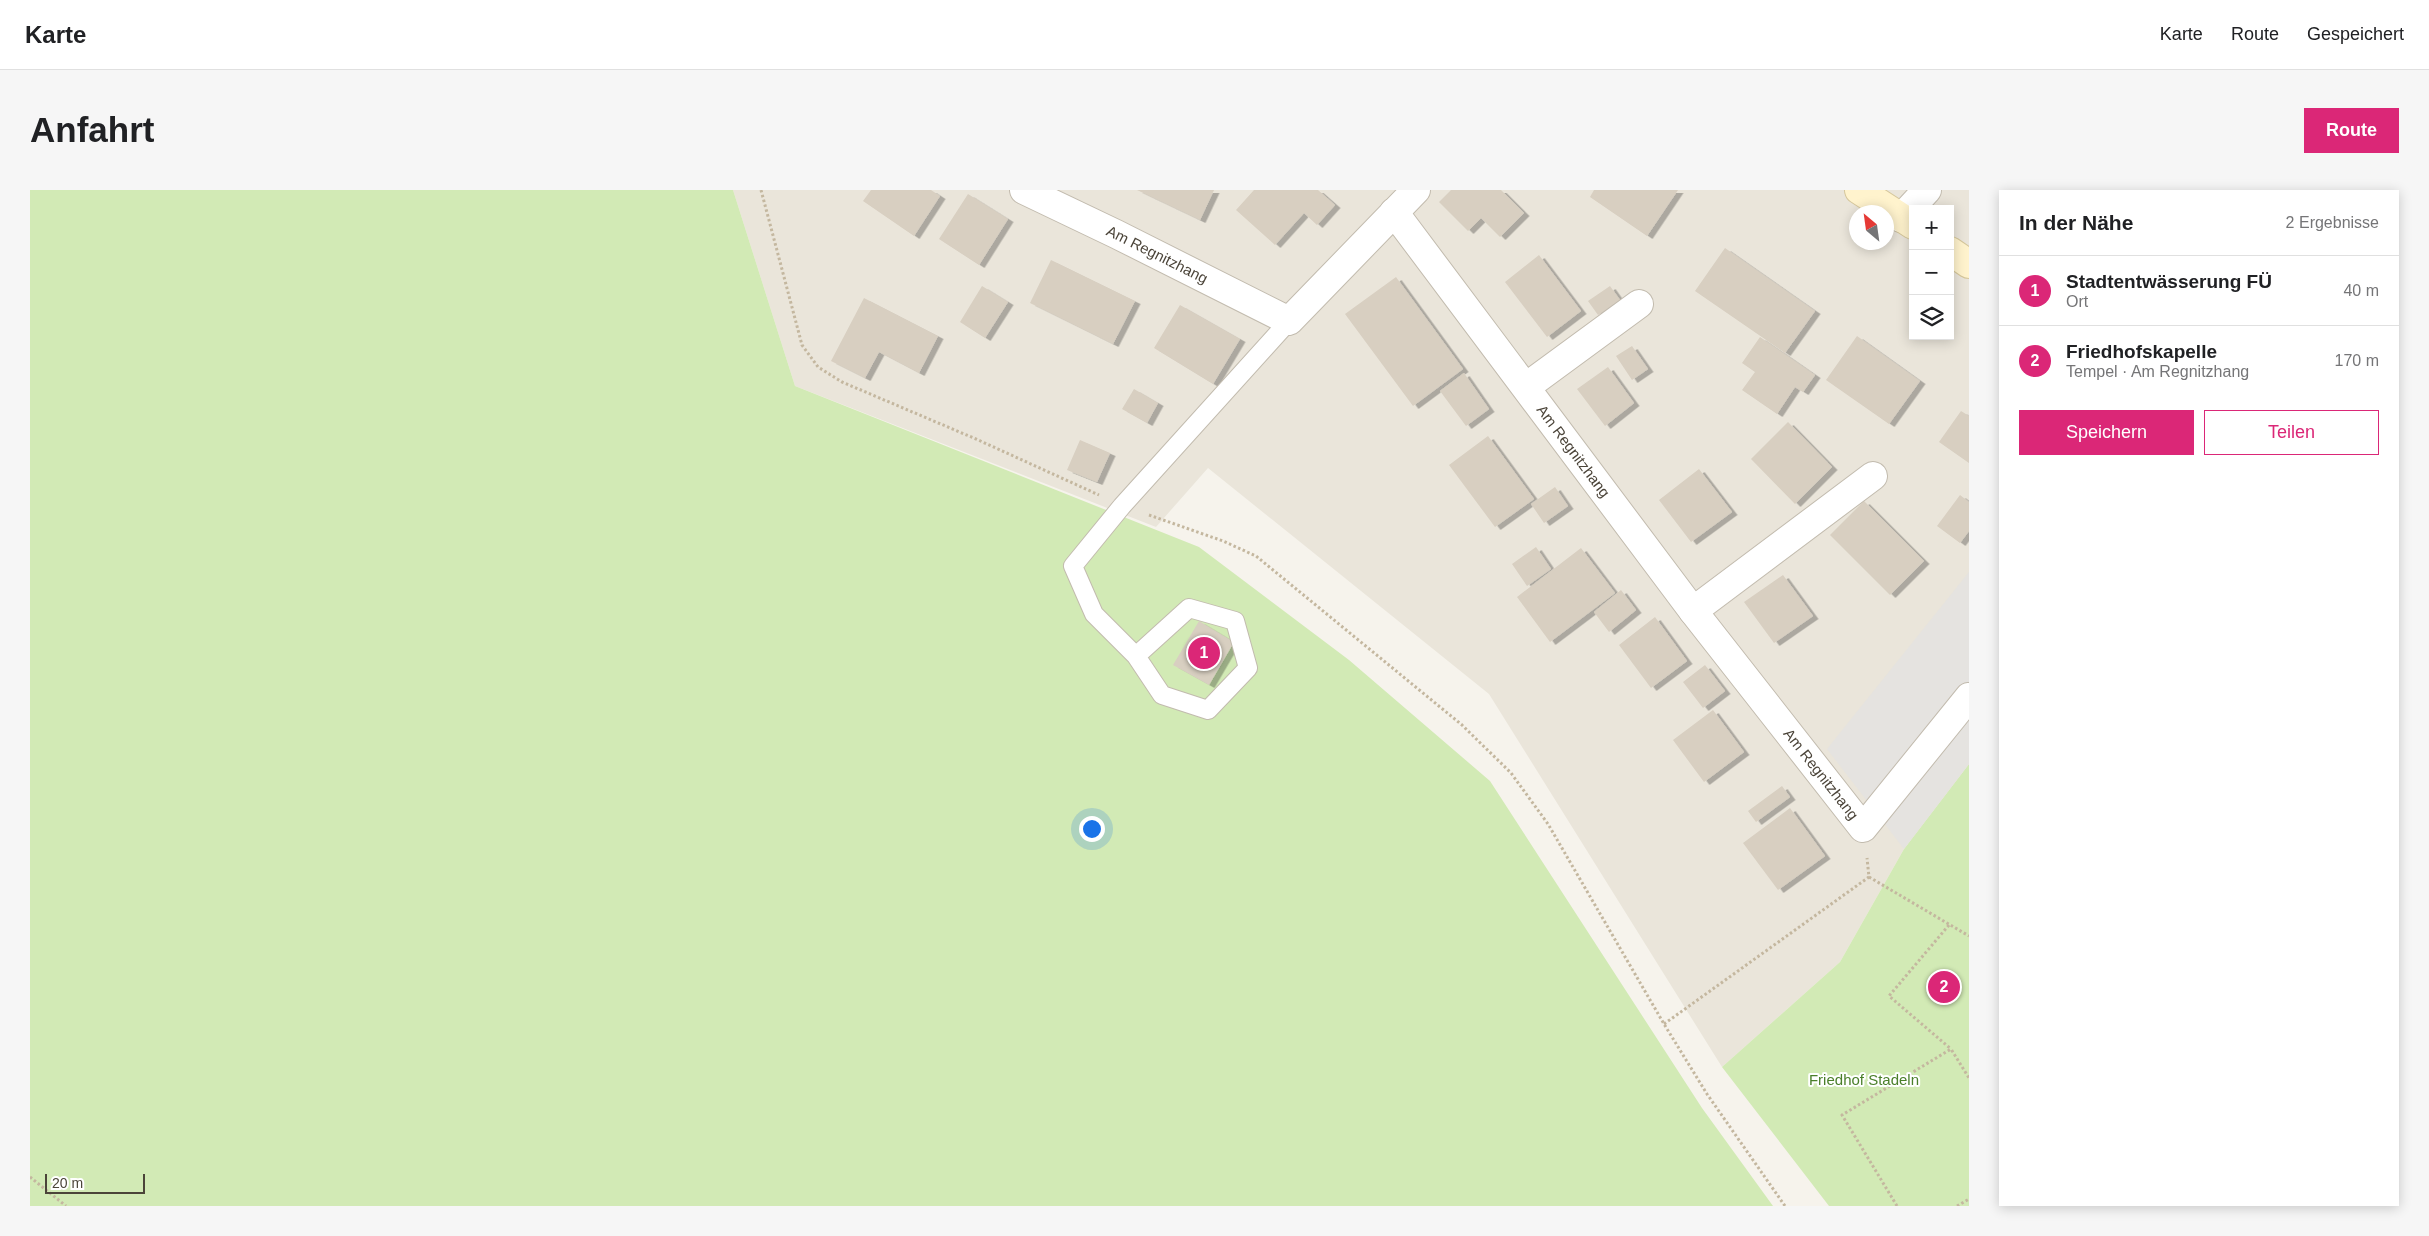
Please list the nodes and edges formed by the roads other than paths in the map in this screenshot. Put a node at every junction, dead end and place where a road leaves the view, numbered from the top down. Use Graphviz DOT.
graph roads {
  1 [pos="1024,190"];
  2 [pos="1416,190"];
  3 [pos="1859,190"];
  4 [pos="1927,190"];
  5 [pos="1394,212"];
  6 [pos="1907,221"];
  7 [pos="1954,254"];
  8 [pos="1969,264"];
  9 [pos="1639,304"];
  10 [pos="1289,321"];
  11 [pos="1526,388"];
  12 [pos="1873,476"];
  13 [pos="1693,611"];
  14 [pos="1136,656"];
  15 [pos="1969,697"];
  1 -- 10 [label="street, Am Regnitzhang"];
  2 -- 5 [label="street"];
  3 -- 6 [label="main road"];
  4 -- 6 [label="street"];
  5 -- 10 [label="street"];
  5 -- 11 [label="street, Am Regnitzhang"];
  7 -- 8 [label="main road"];
  9 -- 11 [label="street"];
  10 -- 14 [label="lane"];
  11 -- 13 [label="street, Am Regnitzhang"];
  12 -- 13 [label="street"];
  13 -- 15 [label="street, Am Regnitzhang"];
  14 -- 14 [label="lane"];
}
